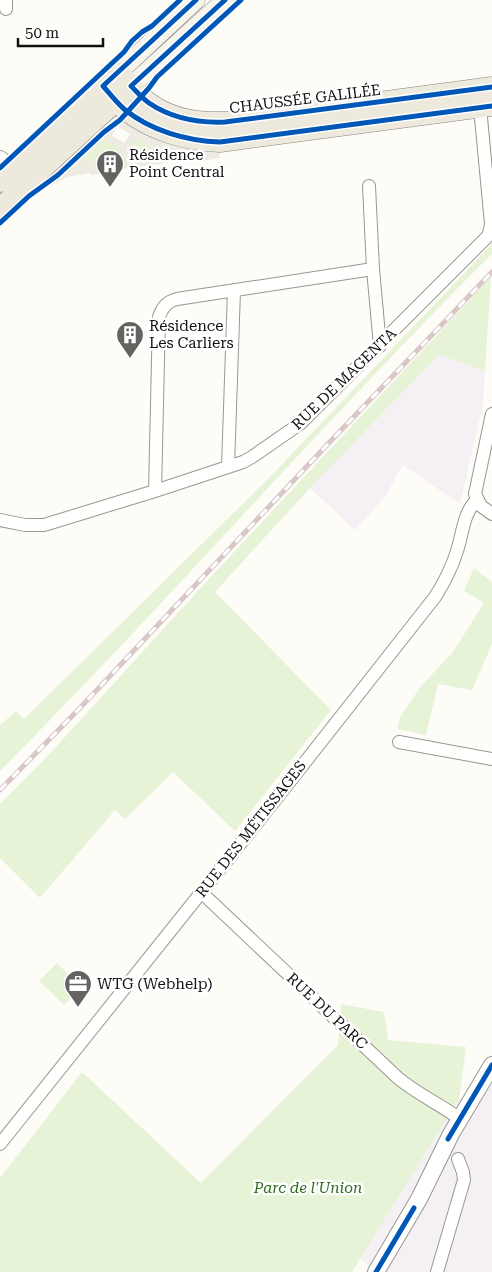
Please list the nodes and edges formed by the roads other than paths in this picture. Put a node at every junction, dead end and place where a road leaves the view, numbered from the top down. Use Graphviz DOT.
graph roads {
  1 [pos="196,0"];
  2 [pos="225,0"];
  3 [pos="125,79"];
  4 [pos="492,89"];
  5 [pos="109,93"];
  6 [pos="486,106"];
  7 [pos="10,174"];
  8 [pos="369,186"];
  9 [pos="0,208"];
  10 [pos="373,269"];
  11 [pos="234,290"];
  12 [pos="380,346"];
  13 [pos="492,414"];
  14 [pos="228,467"];
  15 [pos="155,491"];
  16 [pos="477,500"];
  17 [pos="492,514"];
  18 [pos="0,520"];
  19 [pos="399,742"];
  20 [pos="492,759"];
  21 [pos="201,892"];
  22 [pos="492,1065"];
  23 [pos="460,1119"];
  24 [pos="0,1144"];
  25 [pos="458,1159"];
  26 [pos="376,1272"];
  27 [pos="437,1272"];
  1 -- 3 [label="main road"];
  2 -- 3 [label="main road"];
  3 -- 4 [label="main road, CHAUSSÉE GALILÉE"];
  3 -- 5 [label="main road"];
  4 -- 6 [label="street"];
  5 -- 6 [label="main road, CHAUSSÉE GALILÉE"];
  5 -- 7 [label="main road"];
  6 -- 12 [label="street, RUE DE MAGENTA"];
  7 -- 9 [label="main road"];
  8 -- 10 [label="street"];
  10 -- 11 [label="street"];
  10 -- 12 [label="street"];
  11 -- 14 [label="street"];
  11 -- 15 [label="street"];
  12 -- 14 [label="street, RUE DE MAGENTA"];
  13 -- 16 [label="street"];
  14 -- 15 [label="street, RUE DE MAGENTA"];
  15 -- 18 [label="street, RUE DE MAGENTA"];
  16 -- 17 [label="street"];
  16 -- 21 [label="street, RUE DES MÉTISSAGES"];
  19 -- 20 [label="street"];
  21 -- 23 [label="street, RUE DU PARC"];
  21 -- 24 [label="street, RUE DES MÉTISSAGES"];
  22 -- 23 [label="street"];
  23 -- 26 [label="street"];
  25 -- 27 [label="street"];
}
